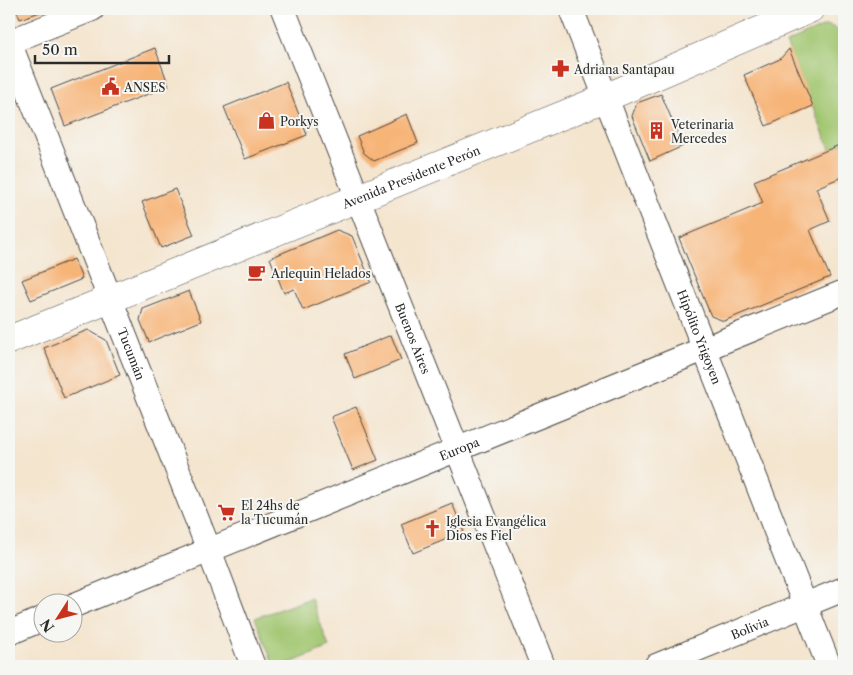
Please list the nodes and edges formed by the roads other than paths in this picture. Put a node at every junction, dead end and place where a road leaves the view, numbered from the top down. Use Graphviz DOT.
graph roads {
  1 [pos="92,9"];
  2 [pos="283,9"];
  3 [pos="571,9"];
  4 [pos="810,9"];
  5 [pos="9,42"];
  6 [pos="605,98"];
  7 [pos="358,198"];
  8 [pos="844,292"];
  9 [pos="110,299"];
  10 [pos="9,340"];
  11 [pos="704,349"];
  12 [pos="457,449"];
  13 [pos="209,550"];
  14 [pos="844,589"];
  15 [pos="82,602"];
  16 [pos="805,605"];
  17 [pos="32,623"];
  18 [pos="9,633"];
  19 [pos="253,666"];
  20 [pos="543,666"];
  21 [pos="656,666"];
  22 [pos="830,666"];
  1 -- 5 [label="street"];
  2 -- 7 [label="street, Buenos Aires"];
  3 -- 6 [label="street, Hipólito Yrigoyen"];
  4 -- 6 [label="main road, Avenida Presidente Perón"];
  5 -- 9 [label="street, Tucumán"];
  6 -- 7 [label="main road, Avenida Presidente Perón"];
  6 -- 11 [label="street, Hipólito Yrigoyen"];
  7 -- 9 [label="main road, Avenida Presidente Perón"];
  7 -- 12 [label="street, Buenos Aires"];
  8 -- 11 [label="street, Europa"];
  9 -- 10 [label="main road, Avenida Presidente Perón"];
  9 -- 13 [label="street, Tucumán"];
  11 -- 12 [label="street, Europa"];
  11 -- 16 [label="street, Hipólito Yrigoyen"];
  12 -- 13 [label="street, Europa"];
  12 -- 20 [label="street, Buenos Aires"];
  13 -- 15 [label="street, Europa"];
  13 -- 19 [label="street, Tucumán"];
  14 -- 16 [label="street, Bolivia"];
  16 -- 21 [label="street, Bolivia"];
  16 -- 22 [label="street, Hipólito Yrigoyen"];
  17 -- 18 [label="street"];
}
